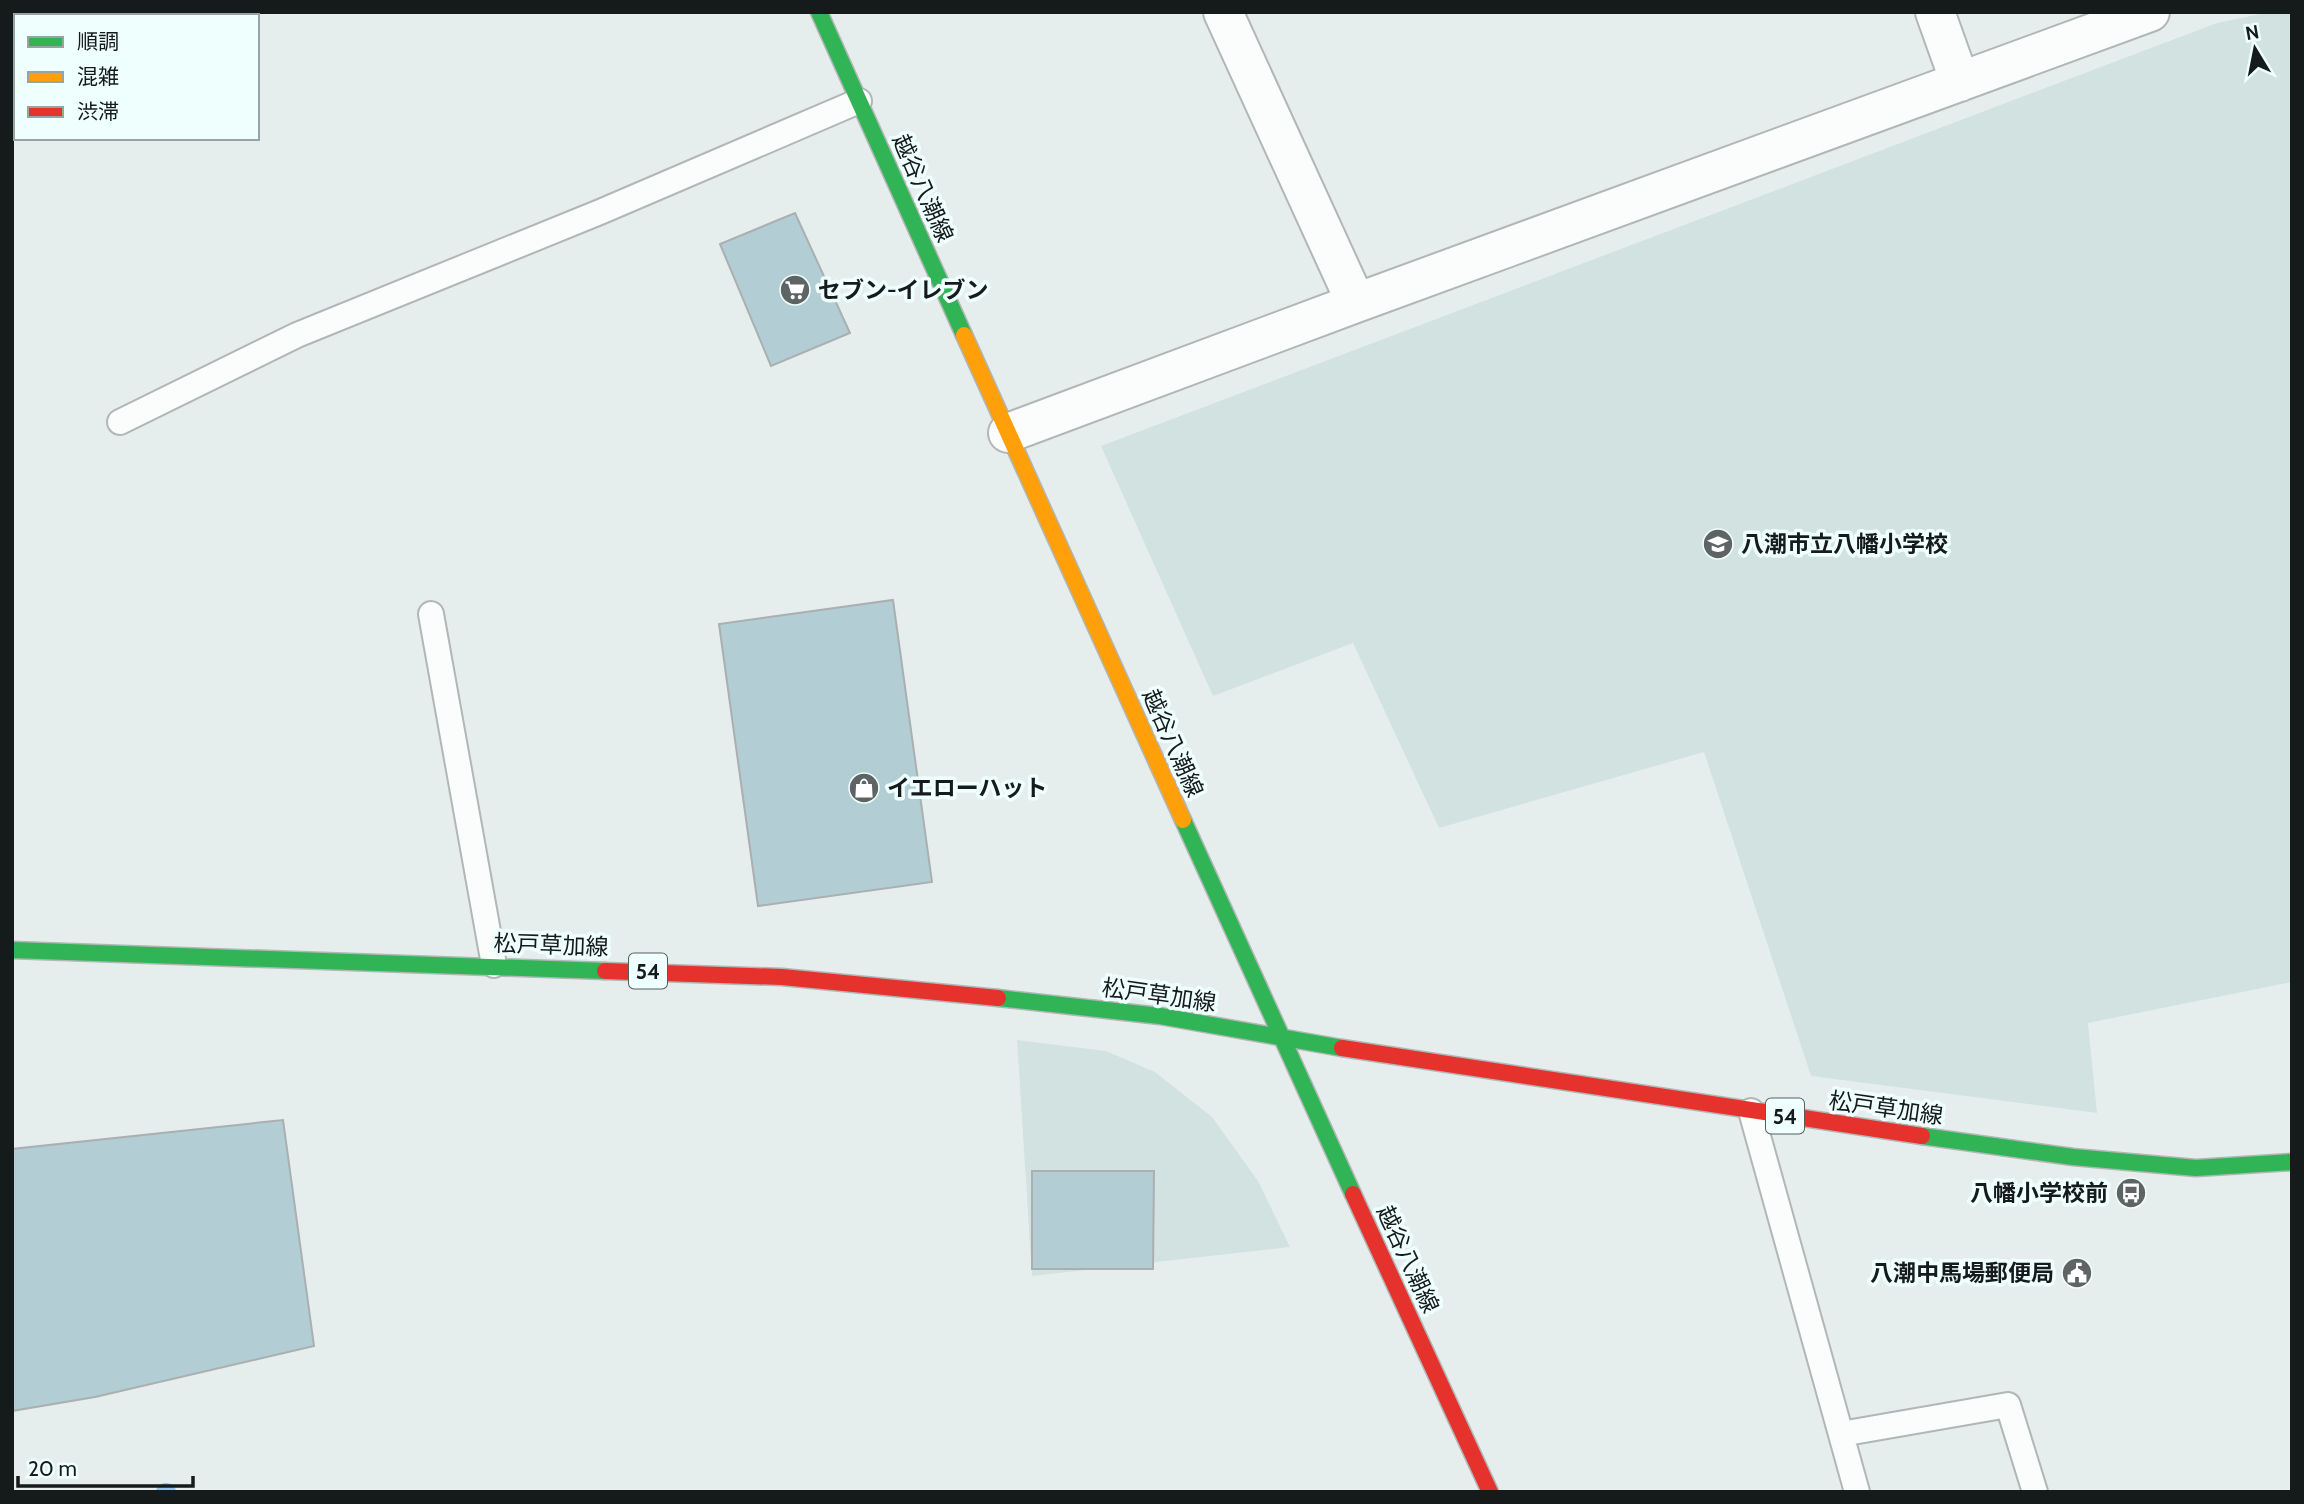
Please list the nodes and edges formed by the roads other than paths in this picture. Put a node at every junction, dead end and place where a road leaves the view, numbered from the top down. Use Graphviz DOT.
graph roads {
  1 [pos="819,12"];
  2 [pos="1223,12"];
  3 [pos="1935,12"];
  4 [pos="2150,12"];
  5 [pos="1961,82"];
  6 [pos="859,102"];
  7 [pos="1356,303"];
  8 [pos="120,422"];
  9 [pos="1008,433"];
  10 [pos="432,614"];
  11 [pos="12,950"];
  12 [pos="494,965"];
  13 [pos="1281,1037"];
  14 [pos="1751,1111"];
  15 [pos="2292,1162"];
  16 [pos="1841,1434"];
  17 [pos="1490,1492"];
  18 [pos="1857,1492"];
  19 [pos="2035,1492"];
  1 -- 6 [label="main road, 越谷八潮線"];
  2 -- 7 [label="street"];
  3 -- 5 [label="street"];
  4 -- 5 [label="street"];
  5 -- 7 [label="street"];
  6 -- 8 [label="lane"];
  6 -- 9 [label="main road, 越谷八潮線"];
  7 -- 9 [label="street"];
  9 -- 13 [label="main road, 越谷八潮線"];
  10 -- 12 [label="lane"];
  11 -- 12 [label="main road, 松戸草加線 / 54"];
  12 -- 13 [label="main road, 松戸草加線 / 54"];
  13 -- 14 [label="main road, 松戸草加線 / 54"];
  13 -- 17 [label="main road, 越谷八潮線"];
  14 -- 15 [label="main road, 松戸草加線 / 54"];
  14 -- 16 [label="lane"];
  16 -- 18 [label="lane"];
  16 -- 19 [label="lane"];
}
